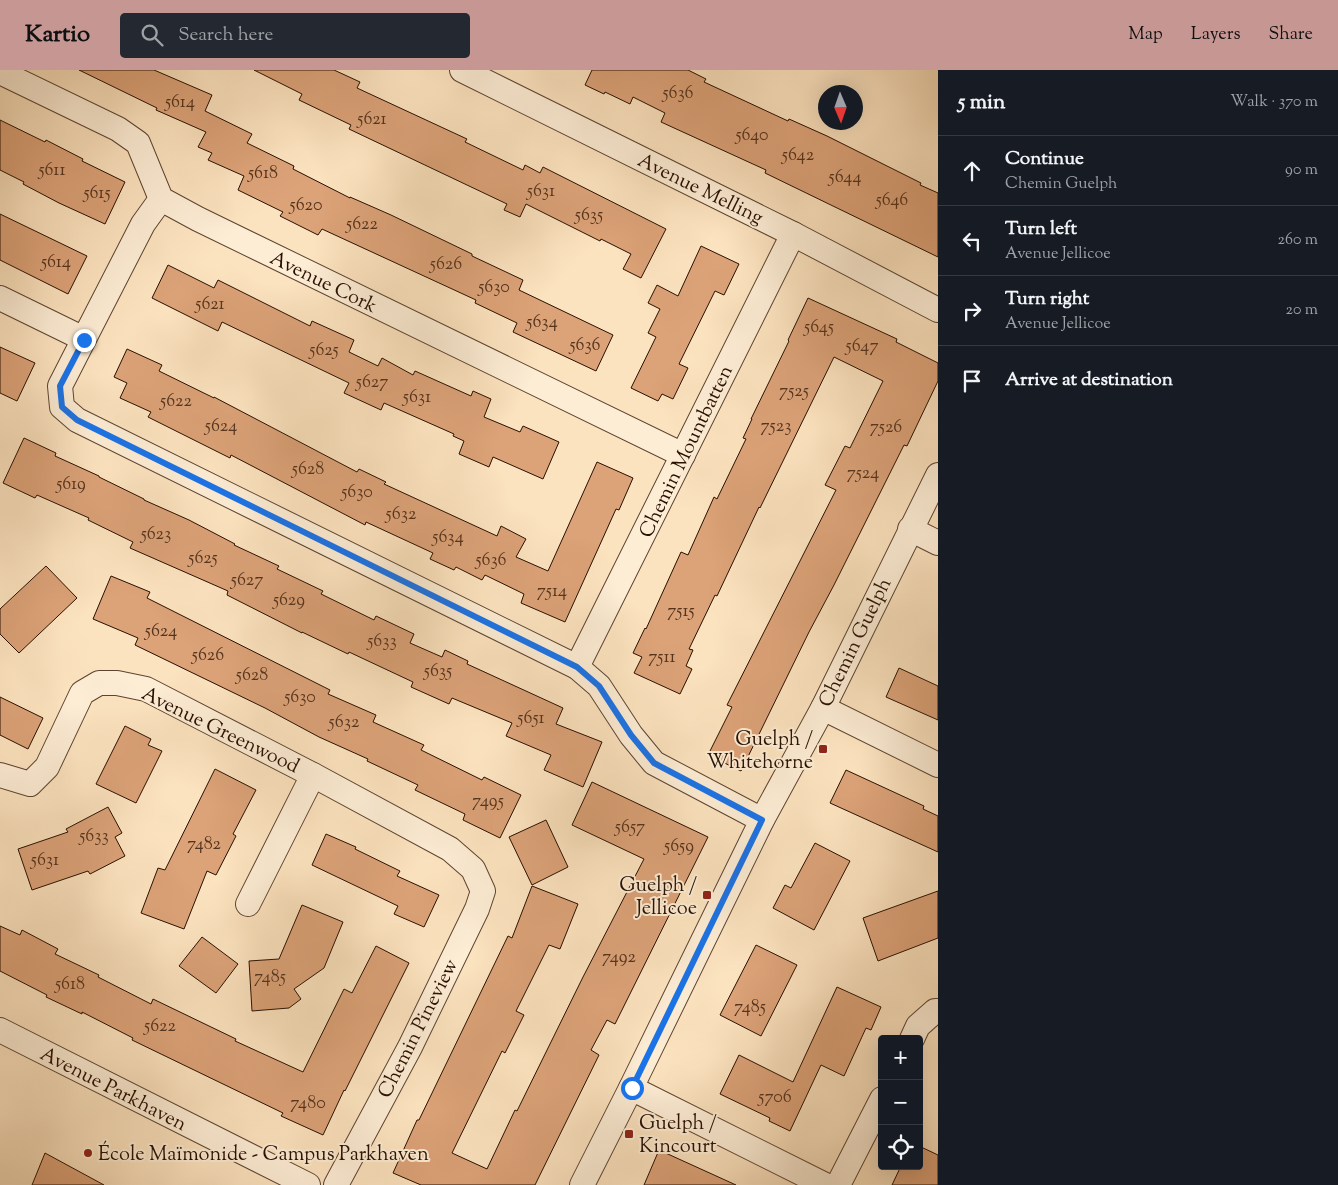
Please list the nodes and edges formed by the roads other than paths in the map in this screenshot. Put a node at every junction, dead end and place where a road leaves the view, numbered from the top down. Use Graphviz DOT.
graph roads {
  1 [pos="462,70"];
  2 [pos="0,72"];
  3 [pos="161,199"];
  4 [pos="793,234"];
  5 [pos="0,298"];
  6 [pos="938,310"];
  7 [pos="84,340"];
  8 [pos="683,455"];
  9 [pos="938,475"];
  10 [pos="910,529"];
  11 [pos="938,543"];
  12 [pos="577,667"];
  13 [pos="822,708"];
  14 [pos="938,764"];
  15 [pos="0,775"];
  16 [pos="313,775"];
  17 [pos="762,820"];
  18 [pos="473,869"];
  19 [pos="248,904"];
  20 [pos="938,1011"];
  21 [pos="0,1030"];
  22 [pos="914,1035"];
  23 [pos="632,1088"];
  24 [pos="878,1106"];
  25 [pos="308,1185"];
  26 [pos="336,1185"];
  27 [pos="582,1185"];
  28 [pos="825,1185"];
  29 [pos="838,1185"];
  1 -- 4 [label="street, Avenue Melling"];
  2 -- 3 [label="street"];
  3 -- 7 [label="street"];
  3 -- 8 [label="street, Avenue Cork"];
  4 -- 6 [label="street, Avenue Melling"];
  4 -- 8 [label="street, Chemin Mountbatten"];
  5 -- 7 [label="street"];
  7 -- 12 [label="street"];
  8 -- 12 [label="street, Chemin Mountbatten"];
  9 -- 10 [label="street, Chemin Guelph"];
  10 -- 11 [label="street"];
  10 -- 13 [label="street, Chemin Guelph"];
  12 -- 17 [label="street"];
  13 -- 14 [label="street"];
  13 -- 17 [label="street, Chemin Guelph"];
  15 -- 16 [label="street, Avenue Greenwood"];
  16 -- 18 [label="street, Avenue Greenwood"];
  16 -- 19 [label="street"];
  17 -- 23 [label="street, Chemin Guelph"];
  18 -- 26 [label="street, Chemin Pineview"];
  20 -- 22 [label="street"];
  21 -- 25 [label="street, Avenue Parkhaven"];
  23 -- 27 [label="street, Chemin Guelph"];
  23 -- 28 [label="street"];
  24 -- 29 [label="street"];
}
